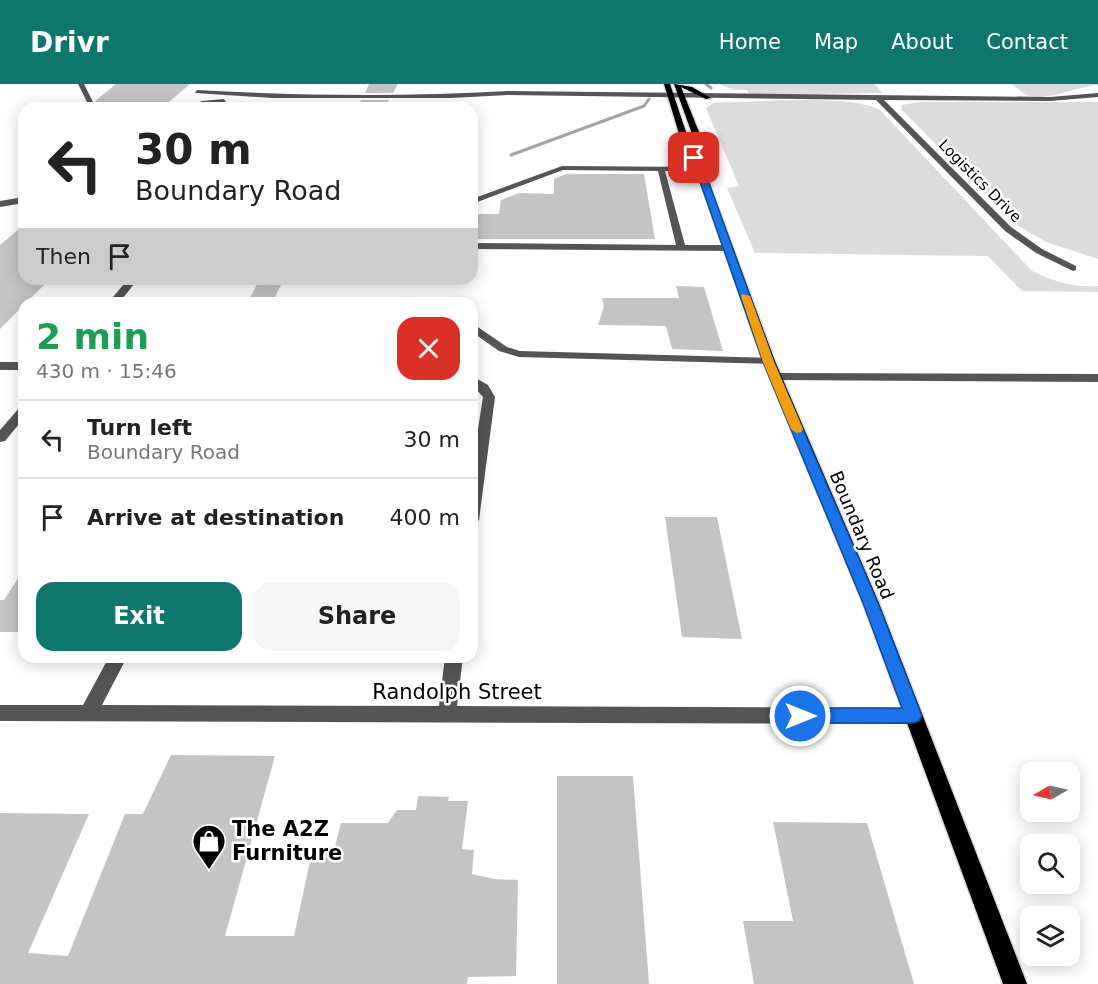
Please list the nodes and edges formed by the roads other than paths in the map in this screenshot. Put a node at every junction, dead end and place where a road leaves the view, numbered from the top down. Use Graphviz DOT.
graph roads {
  1 [pos="81,84"];
  2 [pos="206,84"];
  3 [pos="510,84"];
  4 [pos="589,84"];
  5 [pos="667,84"];
  6 [pos="678,84"];
  7 [pos="196,92"];
  8 [pos="508,93"];
  9 [pos="591,93"];
  10 [pos="476,94"];
  11 [pos="1098,95"];
  12 [pos="451,96"];
  13 [pos="671,96"];
  14 [pos="682,97"];
  15 [pos="708,98"];
  16 [pos="717,98"];
  17 [pos="878,99"];
  18 [pos="90,102"];
  19 [pos="185,102"];
  20 [pos="212,102"];
  21 [pos="400,102"];
  22 [pos="447,102"];
  23 [pos="492,102"];
  24 [pos="552,102"];
  25 [pos="576,102"];
  26 [pos="686,105"];
  27 [pos="661,169"];
  28 [pos="700,169"];
  29 [pos="478,200"];
  30 [pos="18,201"];
  31 [pos="0,204"];
  32 [pos="478,246"];
  33 [pos="681,248"];
  34 [pos="729,248"];
  35 [pos="1073,268"];
  36 [pos="128,285"];
  37 [pos="118,297"];
  38 [pos="478,330"];
  39 [pos="769,362"];
  40 [pos="0,366"];
  41 [pos="18,366"];
  42 [pos="776,378"];
  43 [pos="1098,378"];
  44 [pos="478,384"];
  45 [pos="18,417"];
  46 [pos="0,438"];
  47 [pos="478,477"];
  48 [pos="115,663"];
  49 [pos="453,663"];
  50 [pos="0,713"];
  51 [pos="88,713"];
  52 [pos="447,715"];
  53 [pos="913,716"];
  54 [pos="1016,984"];
  1 -- 18 [label="street"];
  2 -- 7 [label="street"];
  3 -- 8 [label="street"];
  4 -- 9 [label="street"];
  5 -- 13 [label="main road, Boundary Road"];
  6 -- 14 [label="main road, Boundary Road"];
  6 -- 15 [label="main road"];
  7 -- 12 [label="street"];
  7 -- 19 [label="street"];
  8 -- 9 [label="street"];
  8 -- 10 [label="street"];
  9 -- 13 [label="street"];
  10 -- 12 [label="street"];
  10 -- 23 [label="street"];
  11 -- 17 [label="street"];
  12 -- 22 [label="street"];
  13 -- 14 [label="street"];
  13 -- 28 [label="main road, Boundary Road"];
  14 -- 15 [label="street"];
  14 -- 26 [label="main road, Boundary Road"];
  15 -- 16 [label="street"];
  16 -- 17 [label="street"];
  16 -- 26 [label="main road"];
  17 -- 35 [label="street, Logistics Drive"];
  20 -- 21 [label="street"];
  24 -- 25 [label="street"];
  26 -- 28 [label="main road, Boundary Road"];
  27 -- 28 [label="street"];
  27 -- 29 [label="street"];
  27 -- 33 [label="street"];
  28 -- 34 [label="main road, Boundary Road"];
  30 -- 31 [label="street"];
  32 -- 33 [label="street"];
  33 -- 34 [label="street"];
  34 -- 39 [label="main road, Boundary Road"];
  36 -- 37 [label="street"];
  38 -- 39 [label="street"];
  39 -- 42 [label="main road, Boundary Road"];
  40 -- 41 [label="street"];
  42 -- 43 [label="street"];
  42 -- 53 [label="main road, Boundary Road"];
  44 -- 47 [label="street"];
  45 -- 46 [label="street"];
  48 -- 51 [label="street"];
  49 -- 52 [label="street"];
  50 -- 51 [label="street, Randolph Street"];
  51 -- 52 [label="street, Randolph Street"];
  52 -- 53 [label="street, Randolph Street"];
  53 -- 54 [label="main road, Boundary Road"];
}
